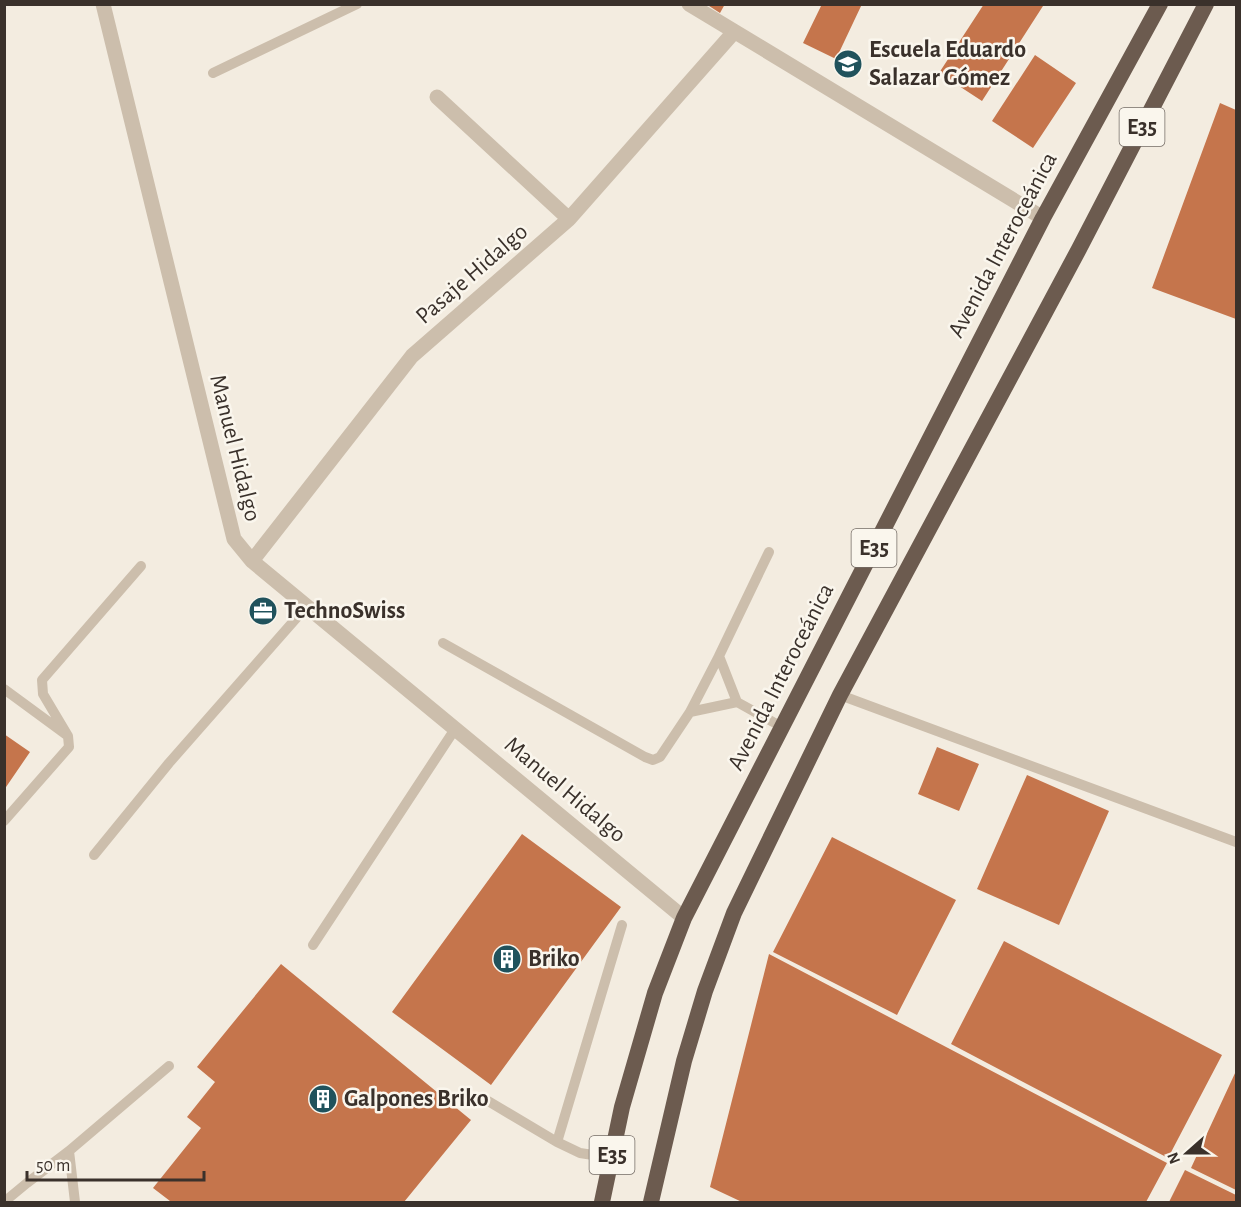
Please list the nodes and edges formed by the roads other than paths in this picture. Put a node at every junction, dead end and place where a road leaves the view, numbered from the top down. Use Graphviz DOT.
graph roads {
  1 [pos="103,4"];
  2 [pos="357,4"];
  3 [pos="689,4"];
  4 [pos="1160,4"];
  5 [pos="1206,4"];
  6 [pos="734,32"];
  7 [pos="213,73"];
  8 [pos="437,97"];
  9 [pos="1043,218"];
  10 [pos="569,219"];
  11 [pos="769,552"];
  12 [pos="252,561"];
  13 [pos="141,566"];
  14 [pos="307,606"];
  15 [pos="443,643"];
  16 [pos="719,656"];
  17 [pos="4,688"];
  18 [pos="840,695"];
  19 [pos="737,702"];
  20 [pos="690,712"];
  21 [pos="782,727"];
  22 [pos="455,729"];
  23 [pos="68,736"];
  24 [pos="4,821"];
  25 [pos="1236,842"];
  26 [pos="94,855"];
  27 [pos="684,918"];
  28 [pos="622,925"];
  29 [pos="313,945"];
  30 [pos="170,1066"];
  31 [pos="488,1101"];
  32 [pos="557,1142"];
  33 [pos="69,1151"];
  34 [pos="612,1158"];
  35 [pos="4,1202"];
  36 [pos="75,1203"];
  37 [pos="602,1203"];
  38 [pos="651,1203"];
  1 -- 12 [label="street, Manuel Hidalgo"];
  2 -- 7 [label="lane"];
  3 -- 6 [label="street"];
  4 -- 9 [label="highway, Avenida Interoceánica / E35"];
  5 -- 18 [label="highway, E35"];
  6 -- 9 [label="street"];
  6 -- 10 [label="street, Pasaje Hidalgo"];
  8 -- 10 [label="street"];
  9 -- 21 [label="highway, Avenida Interoceánica / E35"];
  10 -- 12 [label="street, Pasaje Hidalgo"];
  11 -- 16 [label="lane"];
  12 -- 14 [label="street, Manuel Hidalgo"];
  13 -- 23 [label="lane"];
  14 -- 22 [label="street, Manuel Hidalgo"];
  14 -- 26 [label="lane"];
  15 -- 20 [label="lane"];
  16 -- 19 [label="lane"];
  16 -- 20 [label="lane"];
  17 -- 23 [label="lane"];
  18 -- 25 [label="lane"];
  18 -- 38 [label="highway, E35"];
  19 -- 20 [label="lane"];
  19 -- 21 [label="lane"];
  21 -- 27 [label="highway, Avenida Interoceánica / E35"];
  22 -- 27 [label="street, Manuel Hidalgo"];
  22 -- 29 [label="lane"];
  23 -- 24 [label="lane"];
  27 -- 34 [label="highway, Avenida Interoceánica / E35"];
  28 -- 32 [label="lane"];
  30 -- 33 [label="lane"];
  31 -- 32 [label="lane"];
  32 -- 34 [label="lane"];
  33 -- 35 [label="lane"];
  33 -- 36 [label="lane"];
  34 -- 37 [label="highway, Avenida Interoceánica / E35"];
}
